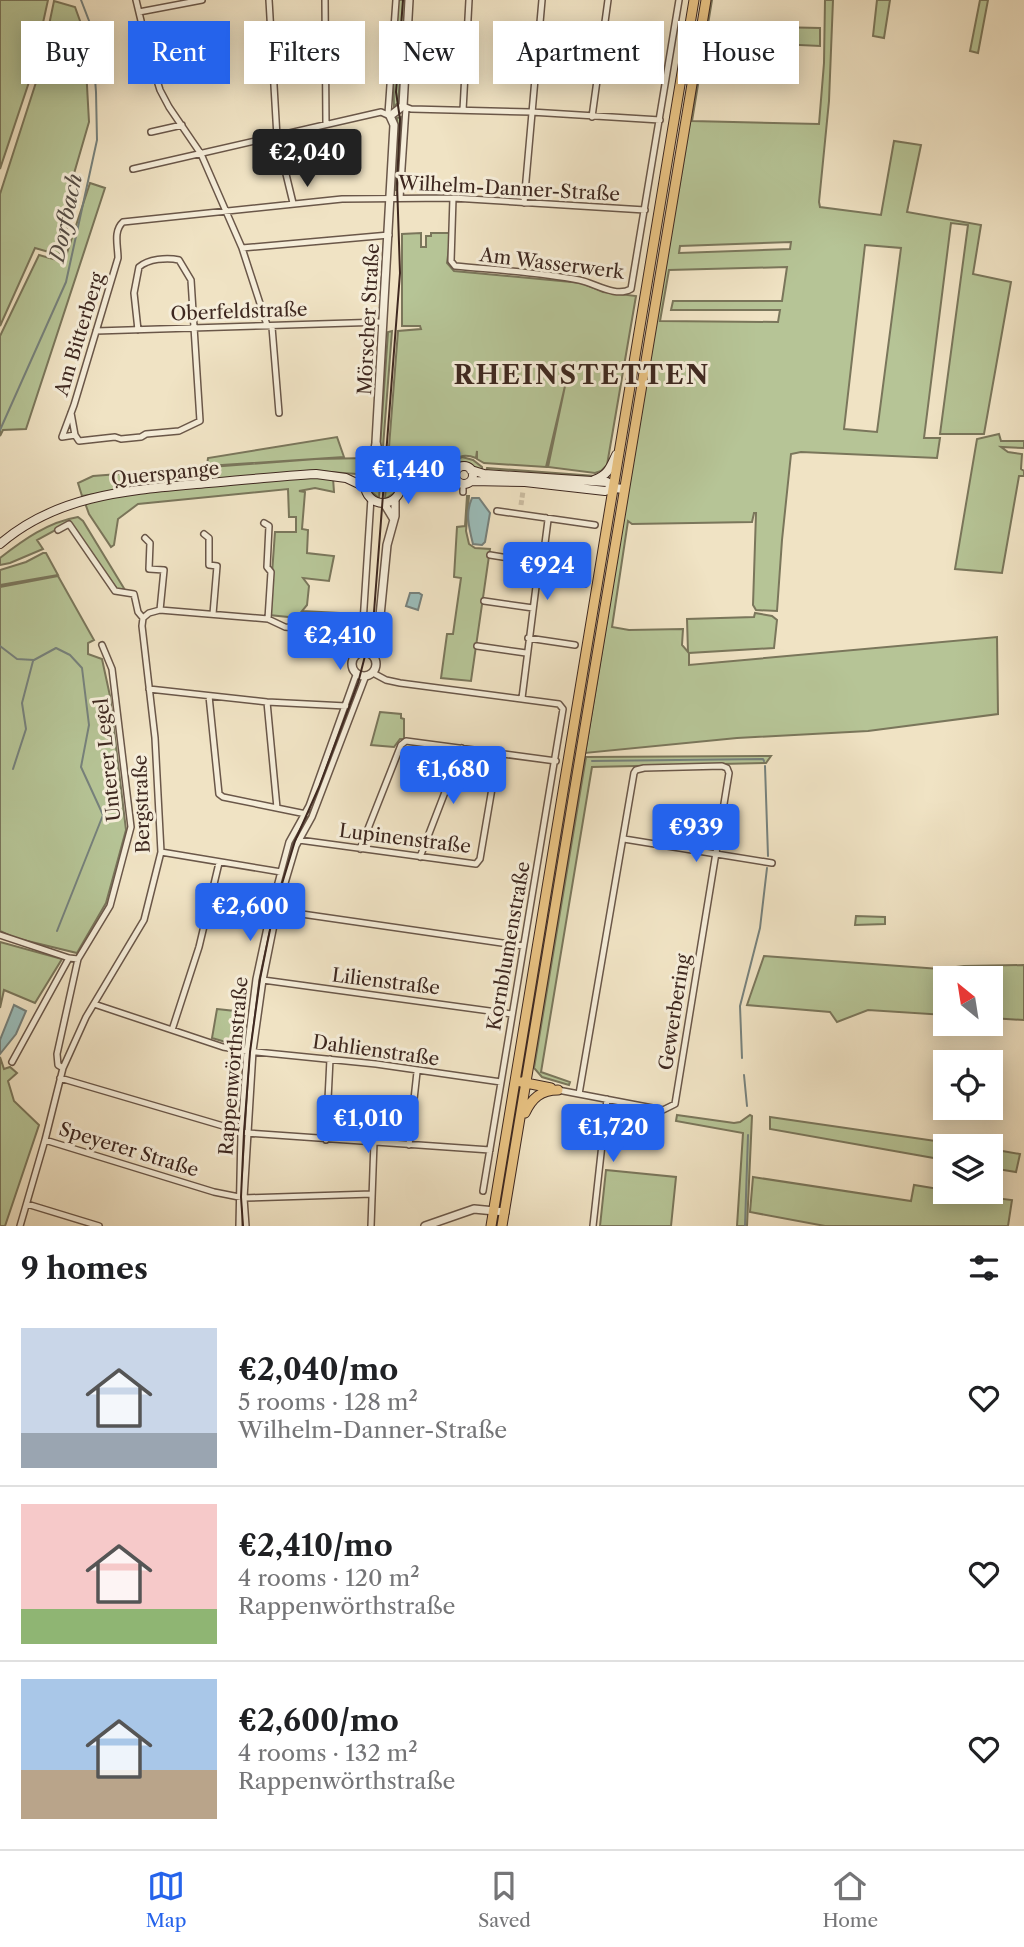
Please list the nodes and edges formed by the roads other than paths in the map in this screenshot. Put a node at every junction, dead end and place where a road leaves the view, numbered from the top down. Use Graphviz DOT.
graph roads {
  1 [pos="136,0"];
  2 [pos="202,0"];
  3 [pos="269,0"];
  4 [pos="325,0"];
  5 [pos="396,0"];
  6 [pos="409,0"];
  7 [pos="469,0"];
  8 [pos="542,0"];
  9 [pos="608,0"];
  10 [pos="679,0"];
  11 [pos="694,0"];
  12 [pos="706,0"];
  13 [pos="139,12"];
  14 [pos="141,21"];
  15 [pos="158,84"];
  16 [pos="404,107"];
  17 [pos="463,110"];
  18 [pos="531,112"];
  19 [pos="389,115"];
  20 [pos="592,117"];
  21 [pos="660,120"];
  22 [pos="326,124"];
  23 [pos="182,125"];
  24 [pos="151,132"];
  25 [pos="277,137"];
  26 [pos="201,153"];
  27 [pos="133,169"];
  28 [pos="390,198"];
  29 [pos="400,198"];
  30 [pos="453,198"];
  31 [pos="293,203"];
  32 [pos="524,203"];
  33 [pos="226,210"];
  34 [pos="645,210"];
  35 [pos="121,223"];
  36 [pos="389,236"];
  37 [pos="242,248"];
  38 [pos="383,321"];
  39 [pos="270,326"];
  40 [pos="194,327"];
  41 [pos="138,330"];
  42 [pos="96,331"];
  43 [pos="71,413"];
  44 [pos="279,414"];
  45 [pos="75,435"];
  46 [pos="376,442"];
  47 [pos="622,443"];
  48 [pos="382,467"];
  49 [pos="471,470"];
  50 [pos="396,473"];
  51 [pos="370,474"];
  52 [pos="456,474"];
  53 [pos="346,478"];
  54 [pos="592,481"];
  55 [pos="401,483"];
  56 [pos="524,483"];
  57 [pos="466,486"];
  58 [pos="365,487"];
  59 [pos="619,489"];
  60 [pos="371,498"];
  61 [pos="395,499"];
  62 [pos="384,503"];
  63 [pos="521,505"];
  64 [pos="497,511"];
  65 [pos="519,514"];
  66 [pos="393,518"];
  67 [pos="546,518"];
  68 [pos="264,523"];
  69 [pos="595,525"];
  70 [pos="58,530"];
  71 [pos="204,534"];
  72 [pos="145,538"];
  73 [pos="0,544"];
  74 [pos="490,555"];
  75 [pos="540,563"];
  76 [pos="537,577"];
  77 [pos="585,584"];
  78 [pos="484,601"];
  79 [pos="533,608"];
  80 [pos="160,610"];
  81 [pos="212,614"];
  82 [pos="143,618"];
  83 [pos="268,620"];
  84 [pos="356,634"];
  85 [pos="528,638"];
  86 [pos="102,645"];
  87 [pos="575,645"];
  88 [pos="477,646"];
  89 [pos="361,652"];
  90 [pos="372,653"];
  91 [pos="526,653"];
  92 [pos="373,673"];
  93 [pos="356,675"];
  94 [pos="365,678"];
  95 [pos="149,690"];
  96 [pos="209,696"];
  97 [pos="522,698"];
  98 [pos="267,702"];
  99 [pos="346,706"];
  100 [pos="462,748"];
  101 [pos="498,753"];
  102 [pos="556,761"];
  103 [pos="276,808"];
  104 [pos="304,814"];
  105 [pos="312,817"];
  106 [pos="624,839"];
  107 [pos="299,840"];
  108 [pos="360,849"];
  109 [pos="161,852"];
  110 [pos="716,854"];
  111 [pos="420,857"];
  112 [pos="219,863"];
  113 [pos="772,863"];
  114 [pos="281,872"];
  115 [pos="274,910"];
  116 [pos="0,935"];
  117 [pos="523,946"];
  118 [pos="69,958"];
  119 [pos="78,959"];
  120 [pos="260,979"];
  121 [pos="94,1004"];
  122 [pos="512,1014"];
  123 [pos="172,1030"];
  124 [pos="250,1051"];
  125 [pos="330,1059"];
  126 [pos="12,1062"];
  127 [pos="529,1067"];
  128 [pos="63,1068"];
  129 [pos="417,1072"];
  130 [pos="60,1078"];
  131 [pos="516,1081"];
  132 [pos="501,1082"];
  133 [pos="527,1083"];
  134 [pos="558,1090"];
  135 [pos="579,1094"];
  136 [pos="607,1099"];
  137 [pos="520,1124"];
  138 [pos="244,1132"];
  139 [pos="46,1140"];
  140 [pos="326,1140"];
  141 [pos="374,1142"];
  142 [pos="409,1145"];
  143 [pos="490,1150"];
  144 [pos="483,1191"];
  145 [pos="372,1194"];
  146 [pos="241,1197"];
  147 [pos="27,1204"];
  148 [pos="494,1211"];
  149 [pos="505,1212"];
  150 [pos="20,1226"];
  151 [pos="99,1226"];
  152 [pos="239,1226"];
  153 [pos="246,1226"];
  154 [pos="371,1226"];
  155 [pos="425,1226"];
  156 [pos="491,1226"];
  157 [pos="502,1226"];
  158 [pos="593,1226"];
  1 -- 13 [label="street"];
  2 -- 13 [label="street"];
  3 -- 25 [label="street"];
  4 -- 22 [label="street"];
  5 -- 19 [label="street"];
  6 -- 16 [label="street"];
  7 -- 17 [label="street"];
  8 -- 18 [label="street"];
  9 -- 20 [label="street"];
  10 -- 21 [label="street"];
  11 -- 47 [label="main road"];
  12 -- 59 [label="main road"];
  13 -- 14 [label="street"];
  15 -- 23 [label="street"];
  16 -- 17 [label="street"];
  16 -- 19 [label="street"];
  16 -- 29 [label="street"];
  17 -- 18 [label="street"];
  18 -- 20 [label="street"];
  18 -- 32 [label="street"];
  19 -- 22 [label="street"];
  19 -- 28 [label="street, Mörscher Straße"];
  20 -- 21 [label="street"];
  21 -- 34 [label="street"];
  22 -- 25 [label="street"];
  23 -- 24 [label="street"];
  23 -- 26 [label="street"];
  25 -- 26 [label="street"];
  25 -- 31 [label="street"];
  26 -- 27 [label="street"];
  26 -- 33 [label="street"];
  28 -- 29 [label="street, Wilhelm-Danner-Straße"];
  28 -- 31 [label="street, Wilhelm-Danner-Straße"];
  28 -- 36 [label="street, Mörscher Straße"];
  29 -- 30 [label="street, Wilhelm-Danner-Straße"];
  30 -- 32 [label="street, Wilhelm-Danner-Straße"];
  30 -- 34 [label="street, Am Wasserwerk"];
  31 -- 33 [label="street, Wilhelm-Danner-Straße"];
  32 -- 34 [label="street, Wilhelm-Danner-Straße"];
  33 -- 35 [label="street, Wilhelm-Danner-Straße"];
  33 -- 37 [label="street"];
  35 -- 42 [label="street, Am Bitterberg"];
  36 -- 37 [label="street"];
  36 -- 38 [label="street, Mörscher Straße"];
  37 -- 39 [label="street"];
  38 -- 39 [label="street, Oberfeldstraße"];
  38 -- 46 [label="street, Mörscher Straße"];
  39 -- 40 [label="street, Oberfeldstraße"];
  39 -- 44 [label="street"];
  40 -- 41 [label="street, Oberfeldstraße"];
  40 -- 41 [label="street"];
  40 -- 45 [label="street"];
  41 -- 42 [label="street, Oberfeldstraße"];
  42 -- 43 [label="street, Am Bitterberg"];
  43 -- 45 [label="street, Am Bitterberg"];
  43 -- 45 [label="street, Am Bitterberg"];
  46 -- 48 [label="street, Mörscher Straße"];
  46 -- 51 [label="street, Mörscher Straße"];
  47 -- 54 [label="main road"];
  47 -- 59 [label="main road"];
  48 -- 50 [label="main road"];
  48 -- 51 [label="main road"];
  49 -- 52 [label="main road"];
  49 -- 56 [label="main road"];
  49 -- 57 [label="main road"];
  50 -- 52 [label="main road"];
  50 -- 55 [label="main road"];
  51 -- 53 [label="main road"];
  51 -- 58 [label="main road"];
  52 -- 55 [label="main road"];
  52 -- 57 [label="main road"];
  53 -- 58 [label="main road"];
  53 -- 73 [label="main road, Querspange"];
  54 -- 56 [label="main road"];
  54 -- 59 [label="main road"];
  55 -- 61 [label="main road"];
  56 -- 57 [label="main road"];
  56 -- 59 [label="main road"];
  58 -- 60 [label="main road"];
  59 -- 127 [label="main road"];
  59 -- 131 [label="main road"];
  60 -- 62 [label="main road"];
  60 -- 84 [label="street"];
  61 -- 62 [label="main road"];
  61 -- 66 [label="street"];
  62 -- 66 [label="street"];
  63 -- 65 [label="street"];
  64 -- 65 [label="street"];
  65 -- 67 [label="street"];
  66 -- 90 [label="street"];
  67 -- 69 [label="street"];
  67 -- 75 [label="street"];
  68 -- 83 [label="street"];
  70 -- 82 [label="street"];
  71 -- 81 [label="street"];
  72 -- 80 [label="street"];
  74 -- 75 [label="street"];
  75 -- 76 [label="street"];
  76 -- 77 [label="street"];
  76 -- 79 [label="street"];
  78 -- 79 [label="street"];
  79 -- 85 [label="street"];
  80 -- 81 [label="street"];
  80 -- 82 [label="street"];
  81 -- 83 [label="street"];
  82 -- 95 [label="street, Bergstraße"];
  83 -- 84 [label="street"];
  84 -- 89 [label="street"];
  85 -- 87 [label="street"];
  85 -- 91 [label="street"];
  86 -- 119 [label="street, Unterer Legel"];
  88 -- 91 [label="street"];
  89 -- 90 [label="street"];
  89 -- 93 [label="street"];
  90 -- 92 [label="street"];
  91 -- 97 [label="street"];
  92 -- 94 [label="street"];
  92 -- 97 [label="street"];
  93 -- 94 [label="street"];
  93 -- 99 [label="street, Rappenwörthstraße"];
  94 -- 105 [label="street, Rappenwörthstraße"];
  95 -- 96 [label="street"];
  95 -- 109 [label="street, Bergstraße"];
  96 -- 98 [label="street"];
  96 -- 103 [label="street"];
  97 -- 102 [label="street, Kornblumenstraße"];
  98 -- 99 [label="street"];
  98 -- 103 [label="street"];
  99 -- 104 [label="street, Rappenwörthstraße"];
  100 -- 101 [label="street"];
  100 -- 108 [label="street"];
  100 -- 111 [label="street"];
  101 -- 102 [label="street"];
  101 -- 111 [label="street, Lupinenstraße"];
  102 -- 117 [label="street, Kornblumenstraße"];
  103 -- 104 [label="street"];
  104 -- 105 [label="street"];
  104 -- 114 [label="street, Rappenwörthstraße"];
  105 -- 107 [label="street, Rappenwörthstraße"];
  106 -- 110 [label="street"];
  106 -- 110 [label="street, Gewerbering"];
  106 -- 135 [label="street, Gewerbering"];
  107 -- 108 [label="street, Lupinenstraße"];
  107 -- 115 [label="street, Rappenwörthstraße"];
  108 -- 111 [label="street, Lupinenstraße"];
  109 -- 112 [label="street"];
  109 -- 121 [label="street, Bergstraße"];
  110 -- 113 [label="street"];
  110 -- 136 [label="street, Gewerbering"];
  112 -- 114 [label="street"];
  112 -- 123 [label="street"];
  114 -- 115 [label="street, Rappenwörthstraße"];
  115 -- 117 [label="street"];
  115 -- 120 [label="street, Rappenwörthstraße"];
  116 -- 118 [label="street"];
  117 -- 122 [label="street, Kornblumenstraße"];
  118 -- 119 [label="street"];
  118 -- 126 [label="street"];
  119 -- 128 [label="street, Unterer Legel"];
  120 -- 122 [label="street, Lilienstraße"];
  120 -- 124 [label="street, Rappenwörthstraße"];
  121 -- 123 [label="street, Dahlienstraße"];
  121 -- 128 [label="street, Bergstraße"];
  122 -- 132 [label="street, Kornblumenstraße"];
  123 -- 124 [label="street, Dahlienstraße"];
  124 -- 125 [label="street, Dahlienstraße"];
  124 -- 138 [label="street, Rappenwörthstraße"];
  125 -- 129 [label="street, Dahlienstraße"];
  125 -- 140 [label="street"];
  127 -- 133 [label="main road"];
  127 -- 134 [label="main road"];
  128 -- 130 [label="street, Bergstraße"];
  129 -- 132 [label="street, Dahlienstraße"];
  129 -- 142 [label="street"];
  130 -- 138 [label="street"];
  130 -- 139 [label="street, Bergstraße"];
  131 -- 133 [label="main road"];
  131 -- 148 [label="main road"];
  132 -- 143 [label="street, Kornblumenstraße"];
  133 -- 134 [label="main road"];
  133 -- 137 [label="main road"];
  134 -- 135 [label="street"];
  134 -- 137 [label="main road"];
  135 -- 136 [label="street"];
  136 -- 158 [label="street"];
  137 -- 149 [label="main road"];
  138 -- 140 [label="street"];
  138 -- 146 [label="street, Rappenwörthstraße"];
  139 -- 146 [label="street, Speyerer Straße"];
  139 -- 147 [label="street, Bergstraße"];
  140 -- 141 [label="street"];
  141 -- 142 [label="street"];
  141 -- 145 [label="street"];
  142 -- 143 [label="street"];
  143 -- 144 [label="street, Kornblumenstraße"];
  145 -- 146 [label="street, Speyerer Straße"];
  145 -- 154 [label="street"];
  146 -- 152 [label="street, Rappenwörthstraße"];
  146 -- 153 [label="street, Rappenwörthstraße"];
  147 -- 150 [label="street, Bergstraße"];
  147 -- 151 [label="street"];
  148 -- 149 [label="street"];
  148 -- 155 [label="street"];
  148 -- 156 [label="main road"];
  149 -- 157 [label="main road"];
}
